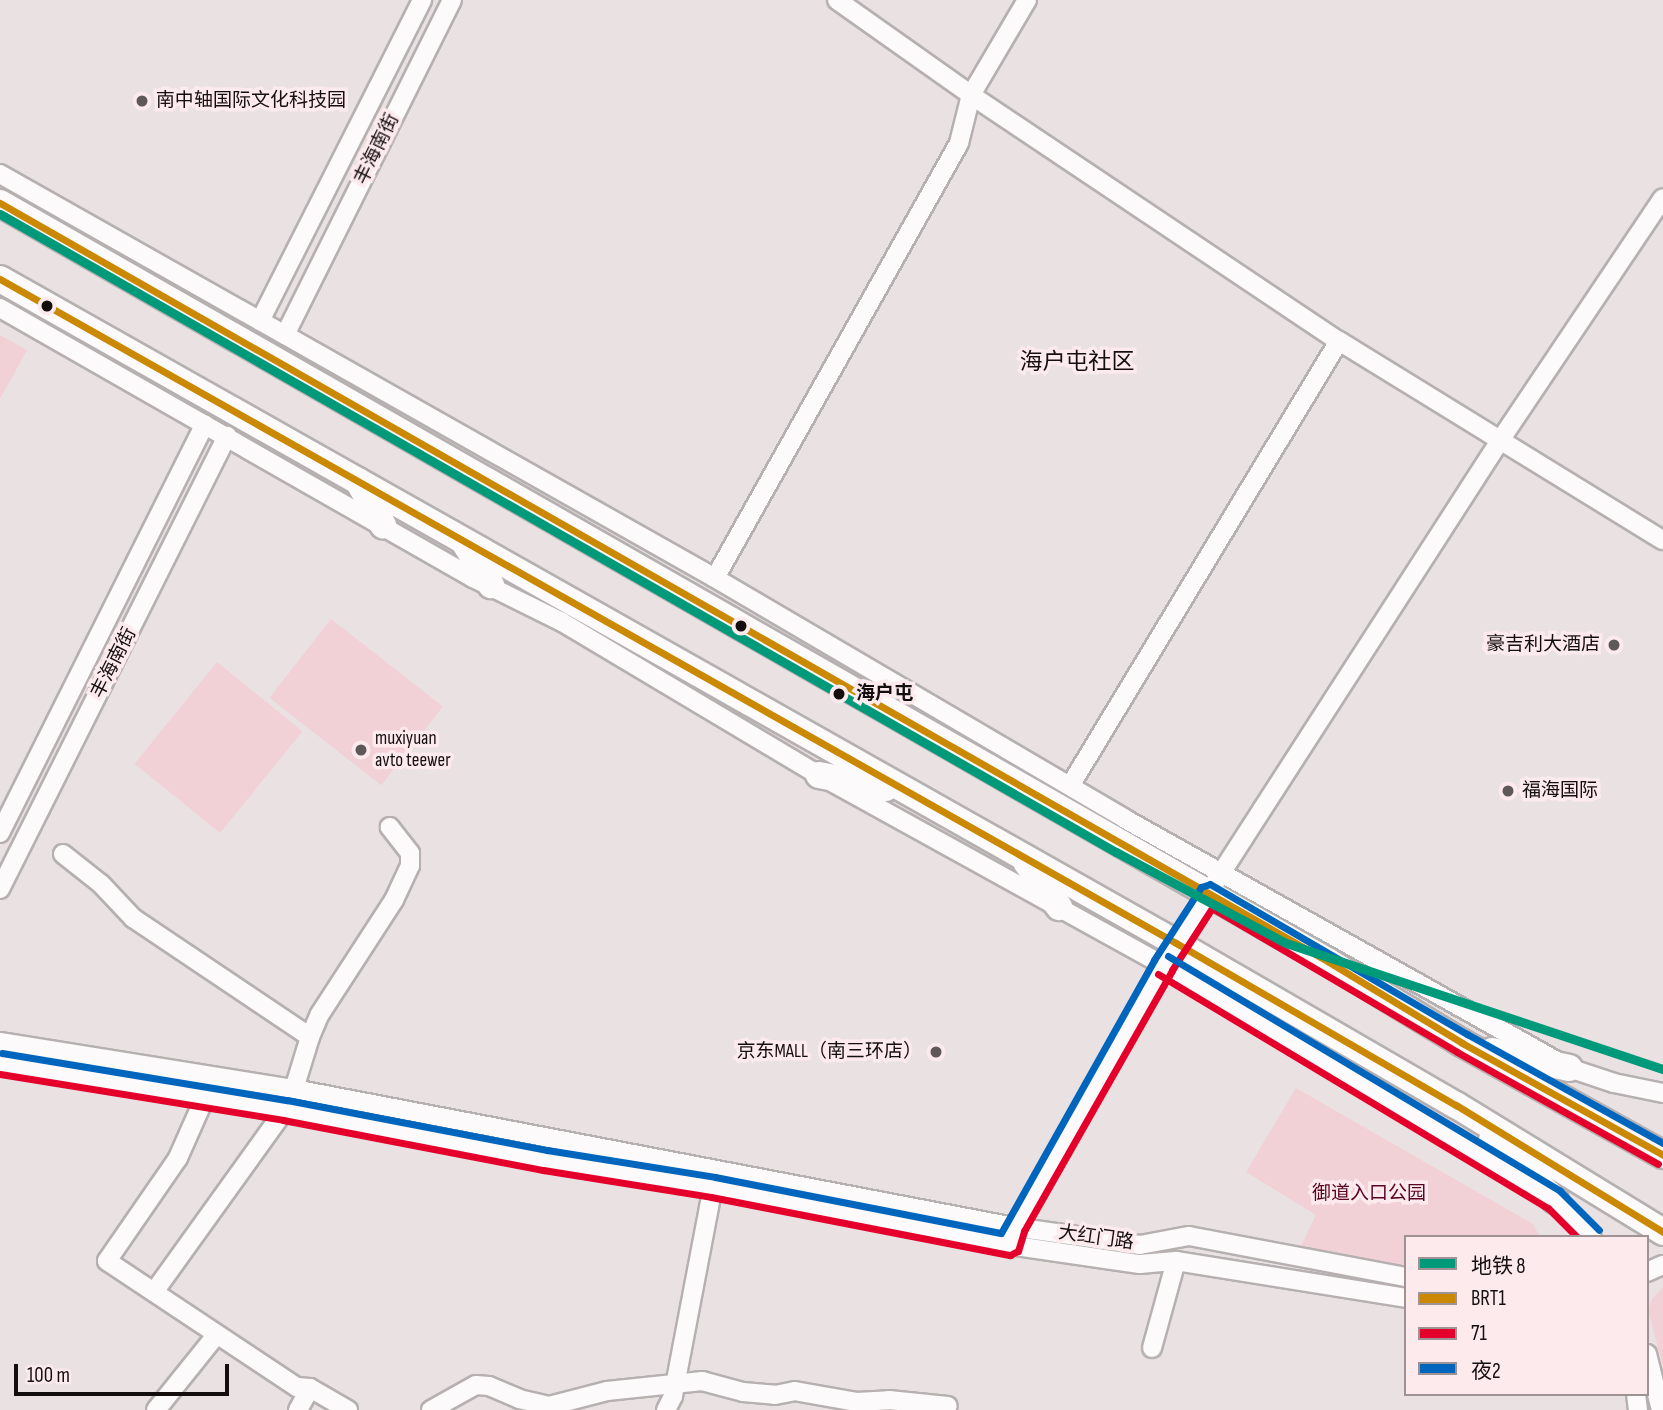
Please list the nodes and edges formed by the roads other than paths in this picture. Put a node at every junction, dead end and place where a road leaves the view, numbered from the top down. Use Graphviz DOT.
graph roads {
  1 [pos="422,0"];
  2 [pos="452,0"];
  3 [pos="837,0"];
  4 [pos="1027,0"];
  5 [pos="971,95"];
  6 [pos="0,174"];
  7 [pos="1663,198"];
  8 [pos="0,203"];
  9 [pos="0,279"];
  10 [pos="0,308"];
  11 [pos="260,321"];
  12 [pos="285,335"];
  13 [pos="1339,341"];
  14 [pos="205,424"];
  15 [pos="227,436"];
  16 [pos="1501,439"];
  17 [pos="357,480"];
  18 [pos="383,525"];
  19 [pos="461,538"];
  20 [pos="1663,540"];
  21 [pos="715,578"];
  22 [pos="491,585"];
  23 [pos="819,775"];
  24 [pos="1070,786"];
  25 [pos="909,792"];
  26 [pos="390,827"];
  27 [pos="0,833"];
  28 [pos="63,854"];
  29 [pos="1021,855"];
  30 [pos="1216,884"];
  31 [pos="0,889"];
  32 [pos="1059,907"];
  33 [pos="1176,943"];
  34 [pos="1163,965"];
  35 [pos="310,1037"];
  36 [pos="0,1042"];
  37 [pos="1461,1043"];
  38 [pos="0,1063"];
  39 [pos="1569,1068"];
  40 [pos="294,1089"];
  41 [pos="1663,1093"];
  42 [pos="205,1097"];
  43 [pos="1456,1105"];
  44 [pos="285,1110"];
  45 [pos="1663,1155"];
  46 [pos="713,1186"];
  47 [pos="1555,1200"];
  48 [pos="1014,1227"];
  49 [pos="1663,1232"];
  50 [pos="1575,1235"];
  51 [pos="1590,1235"];
  52 [pos="1009,1245"];
  53 [pos="1176,1261"];
  54 [pos="1404,1277"];
  55 [pos="154,1292"];
  56 [pos="1404,1298"];
  57 [pos="217,1334"];
  58 [pos="1152,1348"];
  59 [pos="1649,1361"];
  60 [pos="675,1385"];
  61 [pos="310,1388"];
  62 [pos="948,1406"];
  63 [pos="156,1410"];
  64 [pos="298,1410"];
  65 [pos="348,1410"];
  66 [pos="431,1410"];
  67 [pos="666,1410"];
  68 [pos="1661,1410"];
  1 -- 11 [label="street, 丰海南街"];
  2 -- 12 [label="street, 丰海南街"];
  3 -- 5 [label="street"];
  4 -- 5 [label="street"];
  5 -- 13 [label="street"];
  5 -- 21 [label="street"];
  6 -- 11 [label="street"];
  7 -- 16 [label="street"];
  8 -- 30 [label="highway"];
  9 -- 17 [label="highway"];
  10 -- 14 [label="street"];
  11 -- 12 [label="street"];
  12 -- 21 [label="street"];
  13 -- 16 [label="street"];
  13 -- 24 [label="street"];
  14 -- 15 [label="street"];
  14 -- 27 [label="street, 丰海南街"];
  15 -- 18 [label="street"];
  15 -- 31 [label="street, 丰海南街"];
  16 -- 20 [label="street"];
  16 -- 30 [label="street"];
  17 -- 18 [label="highway"];
  17 -- 19 [label="highway"];
  18 -- 22 [label="street"];
  19 -- 22 [label="highway"];
  19 -- 25 [label="highway"];
  21 -- 24 [label="street"];
  22 -- 23 [label="street"];
  23 -- 25 [label="highway"];
  23 -- 32 [label="street"];
  24 -- 30 [label="street"];
  25 -- 29 [label="highway"];
  26 -- 35 [label="street"];
  28 -- 35 [label="street"];
  29 -- 32 [label="highway"];
  29 -- 33 [label="highway"];
  30 -- 33 [label="street"];
  30 -- 37 [label="highway"];
  30 -- 39 [label="street"];
  32 -- 34 [label="street"];
  33 -- 34 [label="street"];
  33 -- 43 [label="highway"];
  34 -- 47 [label="street"];
  34 -- 48 [label="street"];
  35 -- 40 [label="street"];
  36 -- 40 [label="street, 大红门路"];
  37 -- 39 [label="highway"];
  37 -- 45 [label="highway"];
  38 -- 42 [label="street, 大红门路"];
  39 -- 41 [label="street"];
  40 -- 48 [label="street, 大红门路"];
  42 -- 44 [label="street, 大红门路"];
  42 -- 55 [label="street"];
  43 -- 47 [label="highway"];
  43 -- 49 [label="highway"];
  44 -- 46 [label="street, 大红门路"];
  44 -- 55 [label="street"];
  46 -- 52 [label="street, 大红门路"];
  46 -- 60 [label="street"];
  47 -- 50 [label="street"];
  47 -- 51 [label="street"];
  48 -- 52 [label="street"];
  48 -- 54 [label="street, 大红门路"];
  52 -- 53 [label="street, 大红门路"];
  53 -- 56 [label="street, 大红门路"];
  53 -- 58 [label="street"];
  55 -- 57 [label="street"];
  57 -- 61 [label="street"];
  57 -- 63 [label="street"];
  59 -- 68 [label="street"];
  60 -- 62 [label="street"];
  60 -- 66 [label="street"];
  60 -- 67 [label="street"];
  61 -- 64 [label="street"];
  61 -- 65 [label="street"];
}
